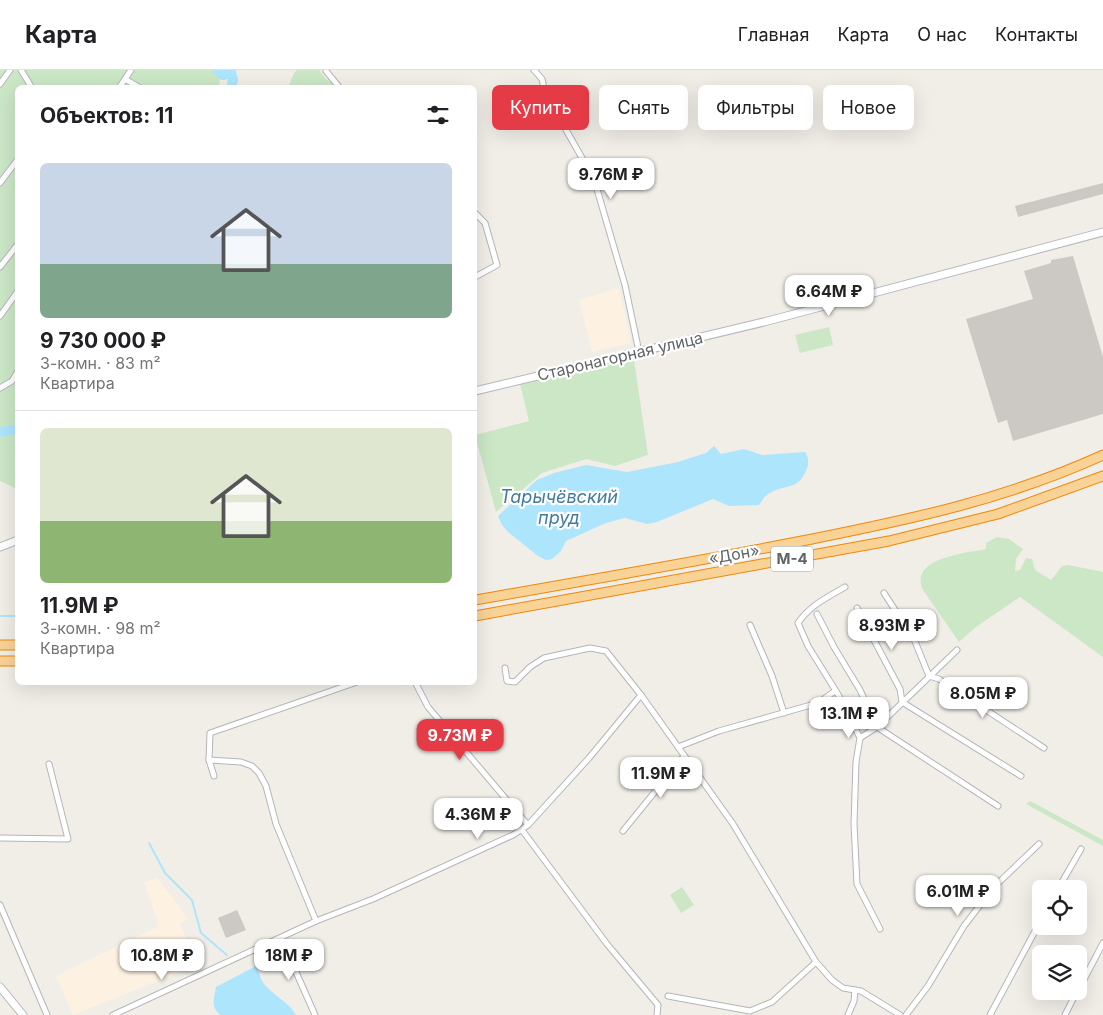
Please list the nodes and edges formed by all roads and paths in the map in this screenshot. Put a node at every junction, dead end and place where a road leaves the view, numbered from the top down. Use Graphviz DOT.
graph roads {
  1 [pos="10,70"];
  2 [pos="21,70"];
  3 [pos="131,70"];
  4 [pos="534,70"];
  5 [pos="326,71"];
  6 [pos="125,79"];
  7 [pos="0,84"];
  8 [pos="30,85"];
  9 [pos="121,85"];
  10 [pos="135,85"];
  11 [pos="338,85"];
  12 [pos="15,163"];
  13 [pos="0,183"];
  14 [pos="477,215"];
  15 [pos="1103,232"];
  16 [pos="15,248"];
  17 [pos="0,267"];
  18 [pos="477,276"];
  19 [pos="15,295"];
  20 [pos="0,316"];
  21 [pos="639,352"];
  22 [pos="15,376"];
  23 [pos="0,388"];
  24 [pos="477,390"];
  25 [pos="1103,455"];
  26 [pos="1103,476"];
  27 [pos="15,541"];
  28 [pos="0,546"];
  29 [pos="845,587"];
  30 [pos="884,593"];
  31 [pos="477,600"];
  32 [pos="857,608"];
  33 [pos="817,614"];
  34 [pos="477,616"];
  35 [pos="750,625"];
  36 [pos="0,645"];
  37 [pos="15,645"];
  38 [pos="957,650"];
  39 [pos="15,660"];
  40 [pos="0,661"];
  41 [pos="505,668"];
  42 [pos="929,676"];
  43 [pos="348,685"];
  44 [pos="417,685"];
  45 [pos="834,691"];
  46 [pos="640,695"];
  47 [pos="902,702"];
  48 [pos="784,713"];
  49 [pos="876,727"];
  50 [pos="860,738"];
  51 [pos="678,748"];
  52 [pos="1044,748"];
  53 [pos="684,756"];
  54 [pos="209,760"];
  55 [pos="49,764"];
  56 [pos="214,776"];
  57 [pos="1021,776"];
  58 [pos="998,806"];
  59 [pos="528,825"];
  60 [pos="522,830"];
  61 [pos="624,831"];
  62 [pos="0,838"];
  63 [pos="1039,844"];
  64 [pos="1081,849"];
  65 [pos="1063,880"];
  66 [pos="0,905"];
  67 [pos="316,921"];
  68 [pos="880,929"];
  69 [pos="1033,935"];
  70 [pos="281,938"];
  71 [pos="1103,943"];
  72 [pos="816,962"];
  73 [pos="1087,973"];
  74 [pos="0,987"];
  75 [pos="855,990"];
  76 [pos="668,996"];
  77 [pos="1073,1000"];
  78 [pos="23,1015"];
  79 [pos="47,1015"];
  80 [pos="113,1015"];
  81 [pos="315,1015"];
  82 [pos="657,1015"];
  83 [pos="848,1015"];
  84 [pos="900,1015"];
  85 [pos="906,1015"];
  86 [pos="990,1015"];
  87 [pos="1065,1015"];
  1 -- 7 [label="street"];
  2 -- 8 [label="street"];
  3 -- 6 [label="street"];
  4 -- 21 [label="street"];
  5 -- 11 [label="street"];
  6 -- 9 [label="street"];
  6 -- 10 [label="street"];
  12 -- 13 [label="street"];
  14 -- 18 [label="street"];
  15 -- 21 [label="main road, Старонагорная улица"];
  16 -- 17 [label="street"];
  19 -- 20 [label="street"];
  21 -- 24 [label="main road, Старонагорная улица"];
  22 -- 23 [label="street"];
  25 -- 31 [label="highway, «Дон» / М-4"];
  26 -- 34 [label="highway, «Дон» / М-4"];
  27 -- 28 [label="main road"];
  29 -- 45 [label="street"];
  30 -- 42 [label="street"];
  32 -- 47 [label="street"];
  33 -- 49 [label="street"];
  35 -- 48 [label="street"];
  36 -- 37 [label="highway"];
  38 -- 42 [label="street"];
  39 -- 40 [label="highway"];
  41 -- 46 [label="street"];
  42 -- 47 [label="street"];
  42 -- 52 [label="street"];
  43 -- 54 [label="street"];
  44 -- 59 [label="street"];
  45 -- 48 [label="street"];
  45 -- 50 [label="street"];
  46 -- 51 [label="street"];
  46 -- 59 [label="street"];
  47 -- 49 [label="street"];
  47 -- 57 [label="street"];
  48 -- 51 [label="street"];
  49 -- 50 [label="street"];
  49 -- 58 [label="street"];
  50 -- 68 [label="street"];
  51 -- 53 [label="street"];
  53 -- 61 [label="street"];
  53 -- 72 [label="street"];
  54 -- 56 [label="street"];
  54 -- 67 [label="street"];
  55 -- 62 [label="street"];
  59 -- 60 [label="street"];
  60 -- 67 [label="street"];
  60 -- 82 [label="street"];
  63 -- 85 [label="street"];
  64 -- 65 [label="street"];
  66 -- 79 [label="street"];
  67 -- 70 [label="street"];
  69 -- 86 [label="street"];
  70 -- 80 [label="street"];
  70 -- 81 [label="street"];
  71 -- 73 [label="street"];
  72 -- 75 [label="street"];
  72 -- 76 [label="street"];
  74 -- 78 [label="main road"];
  75 -- 83 [label="street"];
  75 -- 84 [label="street"];
  77 -- 87 [label="street"];
}
